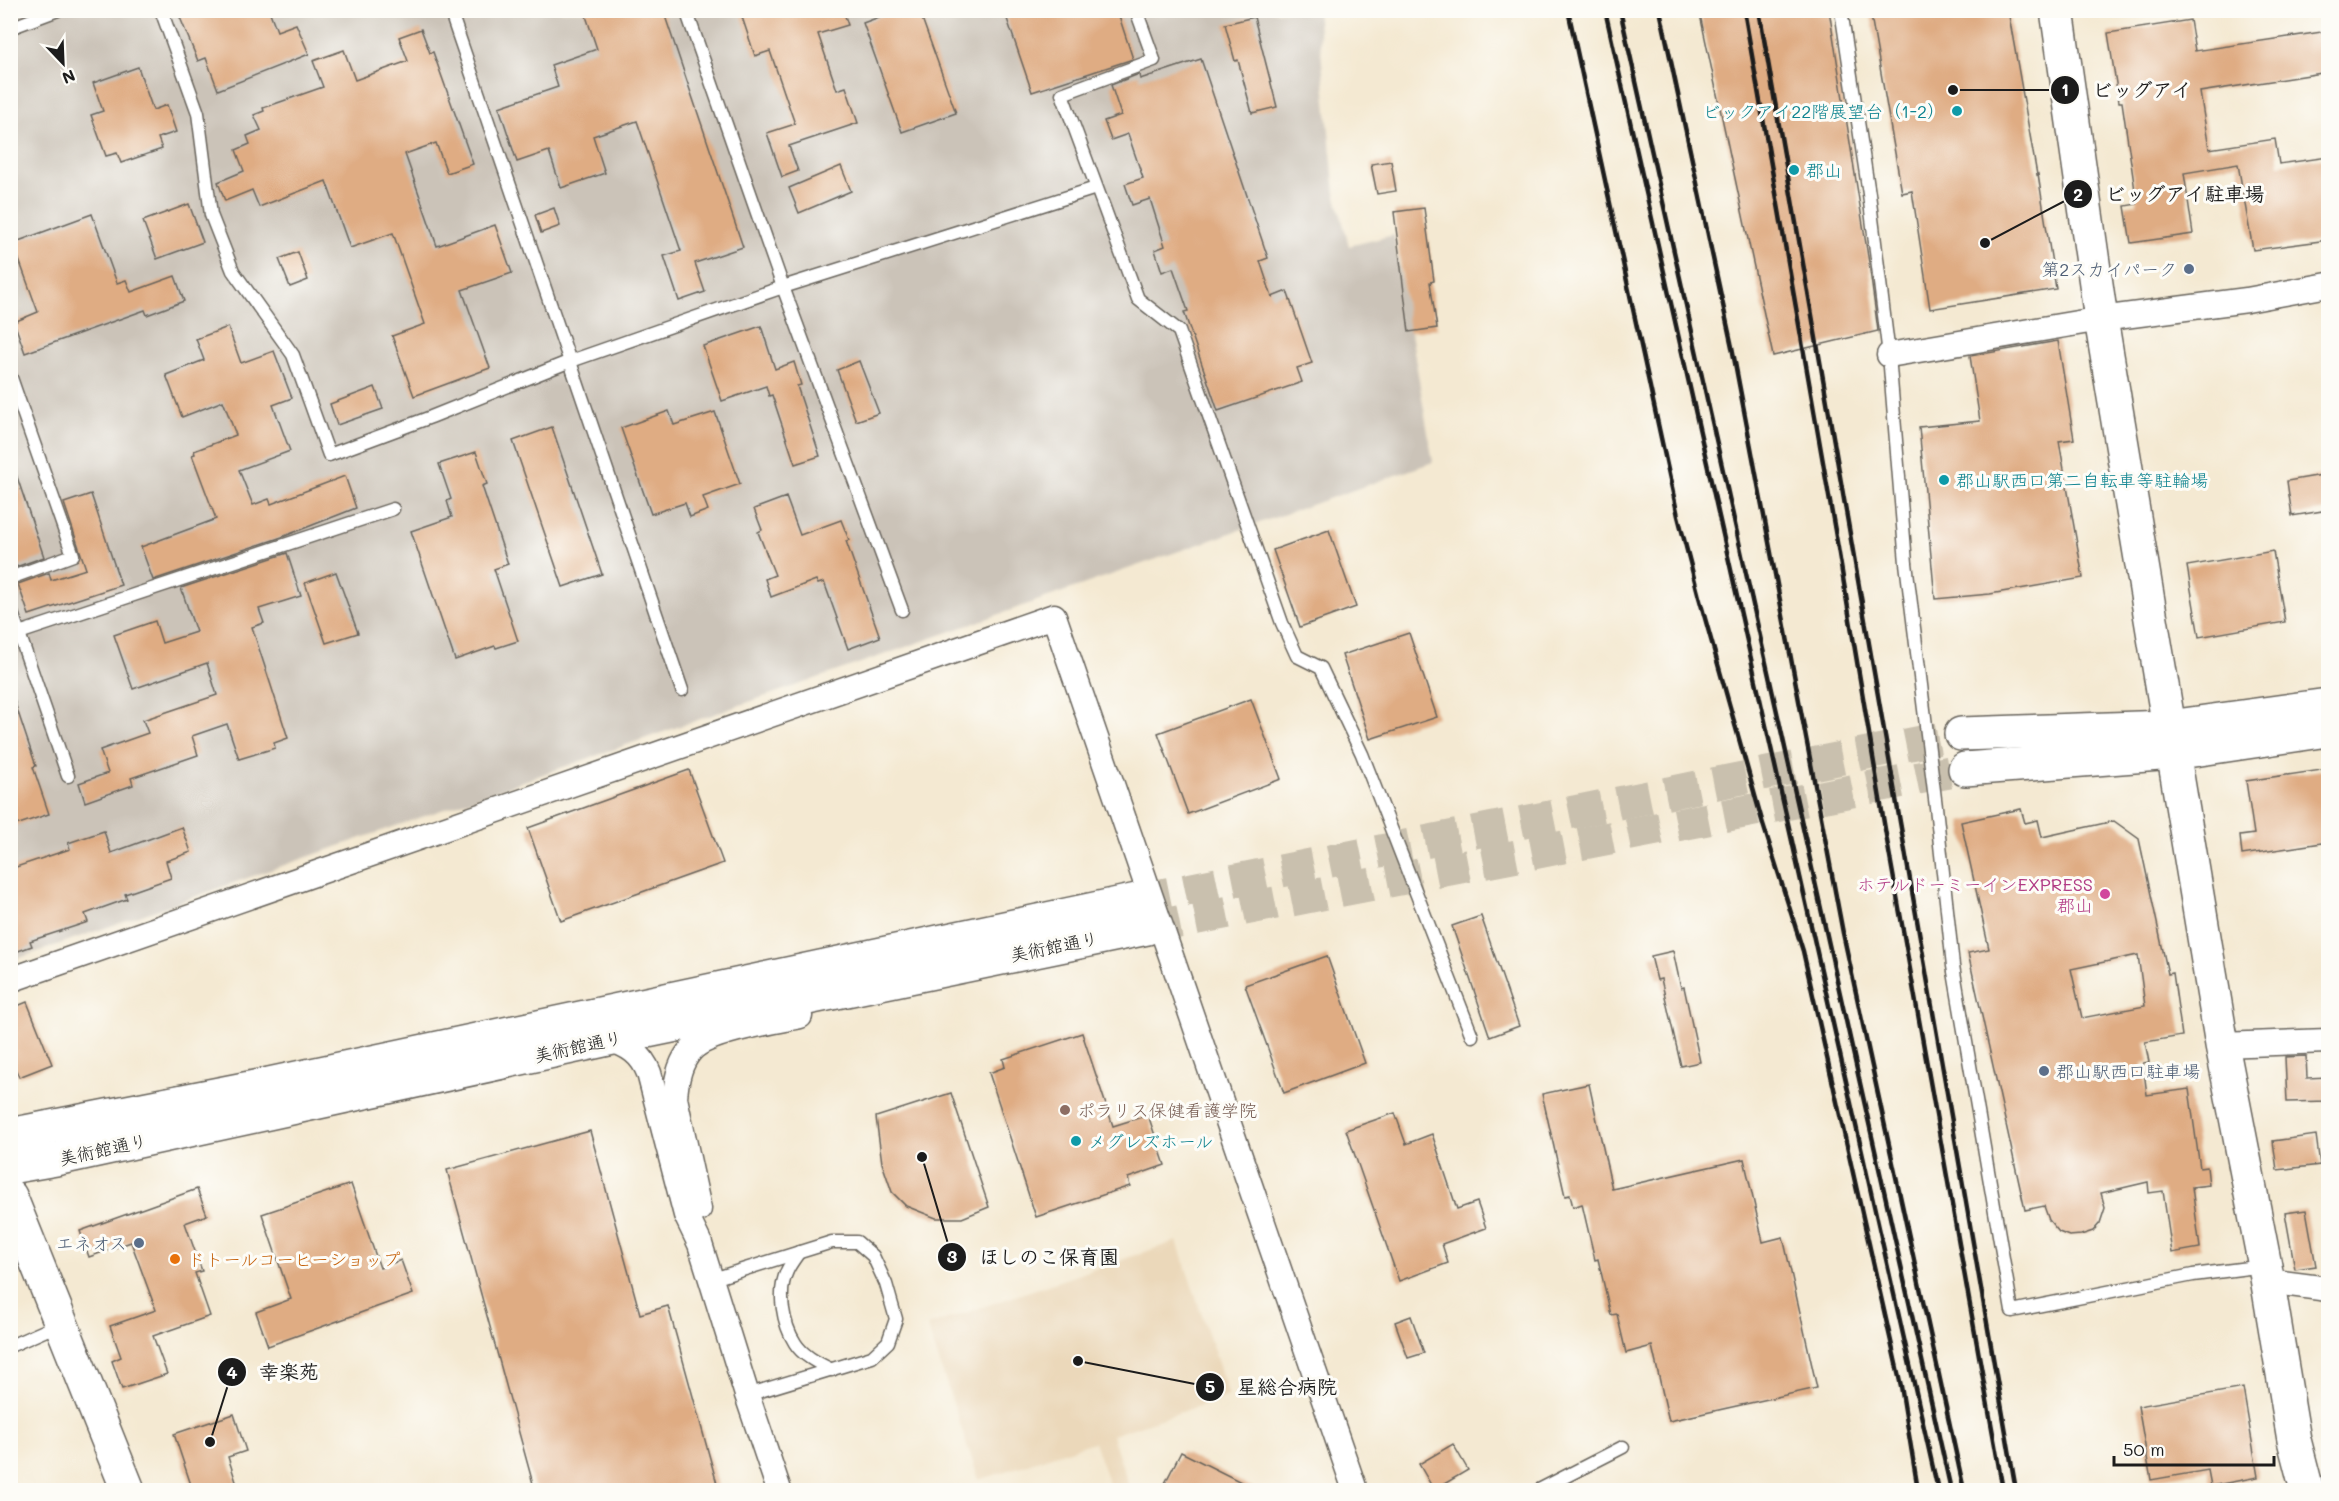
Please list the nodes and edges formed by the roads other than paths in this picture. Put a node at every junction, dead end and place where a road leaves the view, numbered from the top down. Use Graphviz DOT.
graph roads {
  1 [pos="58,10"];
  2 [pos="161,10"];
  3 [pos="450,10"];
  4 [pos="686,10"];
  5 [pos="1136,10"];
  6 [pos="1841,10"];
  7 [pos="2057,10"];
  8 [pos="10,28"];
  9 [pos="1096,188"];
  10 [pos="2328,285"];
  11 [pos="783,287"];
  12 [pos="2101,319"];
  13 [pos="1888,355"];
  14 [pos="568,362"];
  15 [pos="10,375"];
  16 [pos="393,509"];
  17 [pos="10,578"];
  18 [pos="10,607"];
  19 [pos="902,610"];
  20 [pos="19,633"];
  21 [pos="682,690"];
  22 [pos="2328,705"];
  23 [pos="2328,730"];
  24 [pos="1961,734"];
  25 [pos="2171,740"];
  26 [pos="1965,769"];
  27 [pos="68,776"];
  28 [pos="10,980"];
  29 [pos="884,980"];
  30 [pos="1472,1036"];
  31 [pos="609,1039"];
  32 [pos="2328,1041"];
  33 [pos="2222,1045"];
  34 [pos="10,1135"];
  35 [pos="10,1167"];
  36 [pos="10,1196"];
  37 [pos="700,1244"];
  38 [pos="800,1252"];
  39 [pos="2266,1274"];
  40 [pos="710,1280"];
  41 [pos="2328,1288"];
  42 [pos="61,1324"];
  43 [pos="10,1346"];
  44 [pos="832,1370"];
  45 [pos="747,1395"];
  46 [pos="1623,1447"];
  47 [pos="128,1491"];
  48 [pos="779,1491"];
  49 [pos="1355,1491"];
  50 [pos="1539,1491"];
  51 [pos="2307,1491"];
  1 -- 8 [label="lane"];
  2 -- 14 [label="lane"];
  3 -- 14 [label="lane"];
  4 -- 11 [label="lane"];
  5 -- 9 [label="lane"];
  6 -- 13 [label="lane"];
  7 -- 12 [label="street"];
  9 -- 11 [label="lane"];
  9 -- 30 [label="lane"];
  10 -- 12 [label="street"];
  11 -- 14 [label="lane"];
  11 -- 19 [label="lane"];
  12 -- 13 [label="street"];
  12 -- 25 [label="street"];
  13 -- 39 [label="lane"];
  14 -- 21 [label="lane"];
  15 -- 17 [label="lane"];
  16 -- 20 [label="lane"];
  18 -- 20 [label="lane"];
  20 -- 27 [label="lane"];
  22 -- 25 [label="street"];
  23 -- 25 [label="street"];
  24 -- 25 [label="street"];
  25 -- 26 [label="street"];
  25 -- 33 [label="street"];
  28 -- 49 [label="street"];
  29 -- 31 [label="street, 美術館通り"];
  29 -- 34 [label="street, 美術館通り"];
  29 -- 37 [label="street"];
  31 -- 35 [label="street, 美術館通り"];
  31 -- 37 [label="street"];
  32 -- 33 [label="street"];
  33 -- 39 [label="street"];
  36 -- 42 [label="street"];
  37 -- 40 [label="street"];
  38 -- 40 [label="lane"];
  38 -- 44 [label="lane"];
  38 -- 44 [label="lane"];
  39 -- 41 [label="street"];
  39 -- 51 [label="street"];
  40 -- 45 [label="street"];
  42 -- 43 [label="lane"];
  42 -- 47 [label="street"];
  44 -- 45 [label="lane"];
  45 -- 48 [label="street"];
  46 -- 50 [label="lane"];
}
